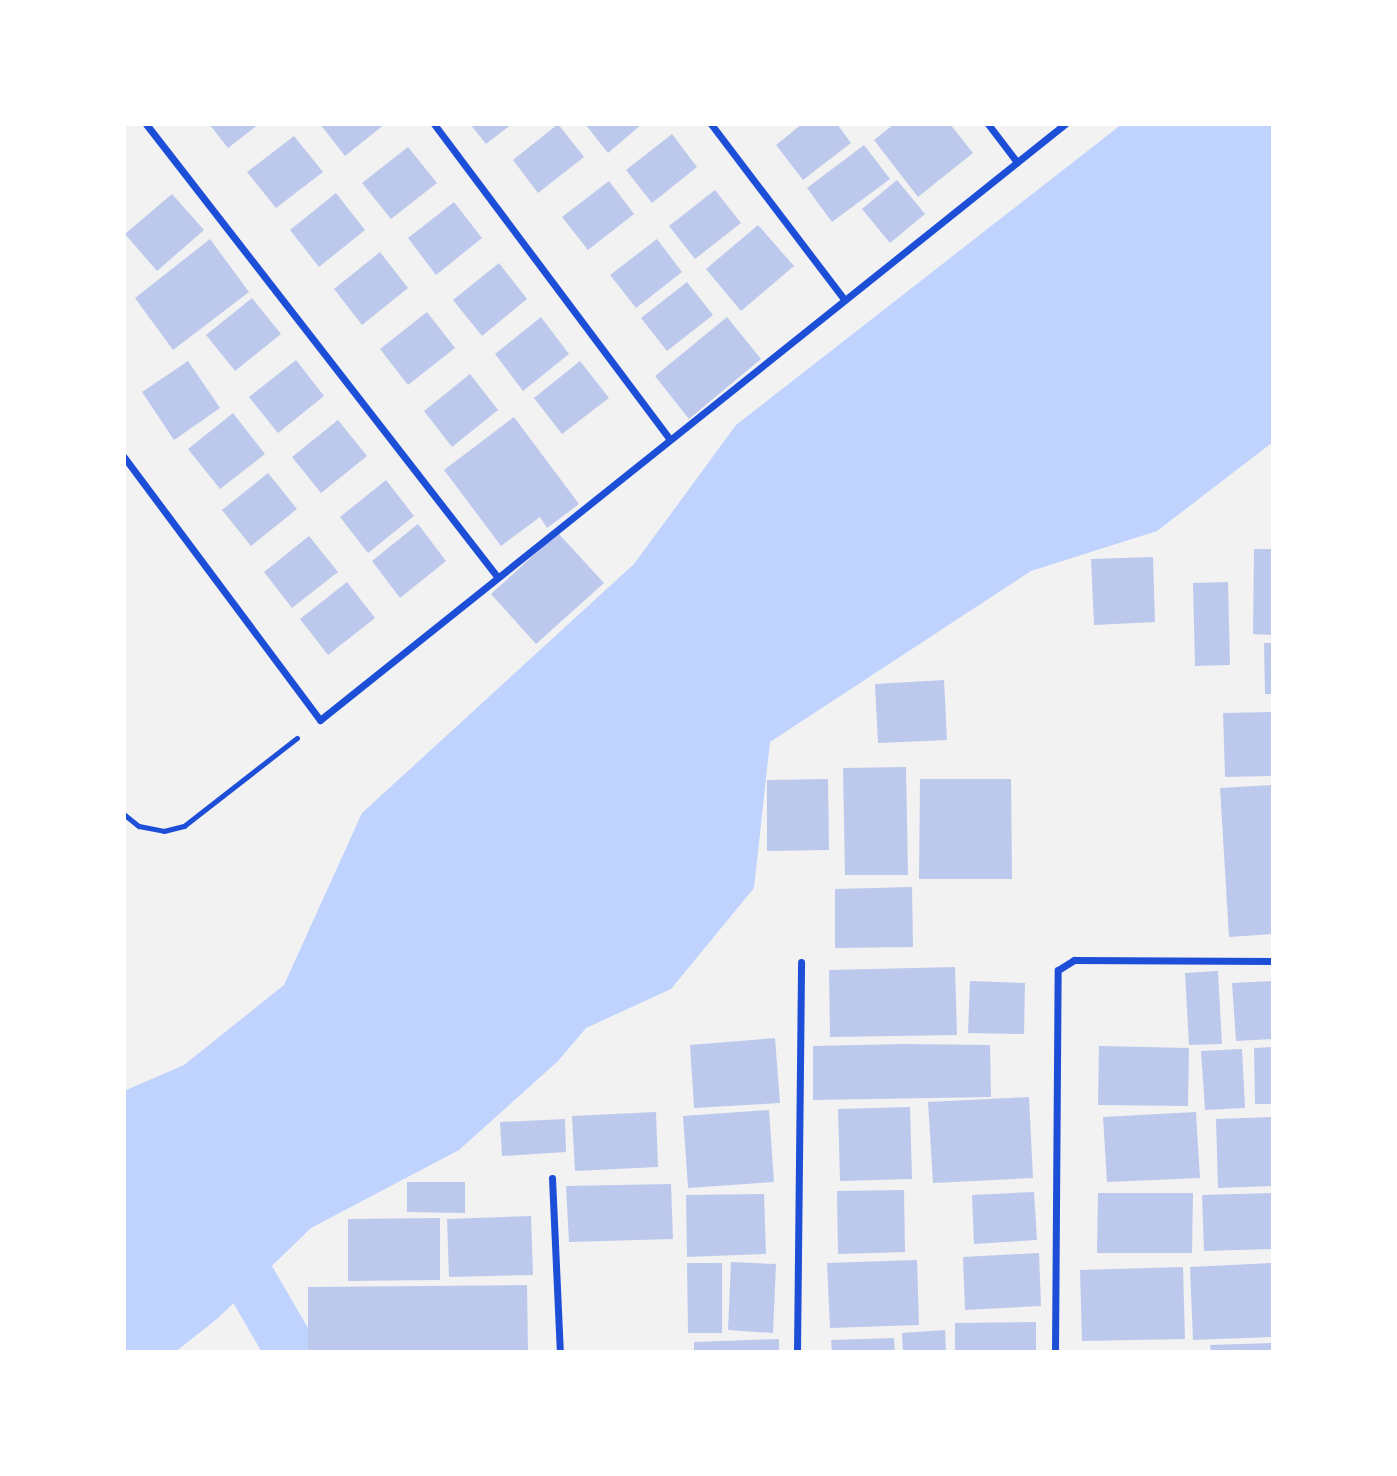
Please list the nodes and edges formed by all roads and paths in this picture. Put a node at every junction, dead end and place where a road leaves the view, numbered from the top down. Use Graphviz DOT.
graph roads {
  1 [pos="146,124"];
  2 [pos="434,124"];
  3 [pos="711,124"];
  4 [pos="988,124"];
  5 [pos="1065,124"];
  6 [pos="1017,162"];
  7 [pos="844,299"];
  8 [pos="669,438"];
  9 [pos="124,457"];
  10 [pos="496,575"];
  11 [pos="320,720"];
  12 [pos="124,814"];
  13 [pos="1273,961"];
  14 [pos="801,962"];
  15 [pos="552,1178"];
  16 [pos="560,1352"];
  17 [pos="797,1352"];
  18 [pos="1055,1352"];
  1 -- 10 [label="street"];
  2 -- 8 [label="street"];
  3 -- 7 [label="street"];
  4 -- 6 [label="street"];
  5 -- 6 [label="street"];
  6 -- 7 [label="street"];
  7 -- 8 [label="street"];
  8 -- 10 [label="street"];
  9 -- 11 [label="street"];
  10 -- 11 [label="street"];
  11 -- 12 [label="path"];
  13 -- 18 [label="street"];
  14 -- 17 [label="street"];
  15 -- 16 [label="street"];
}
